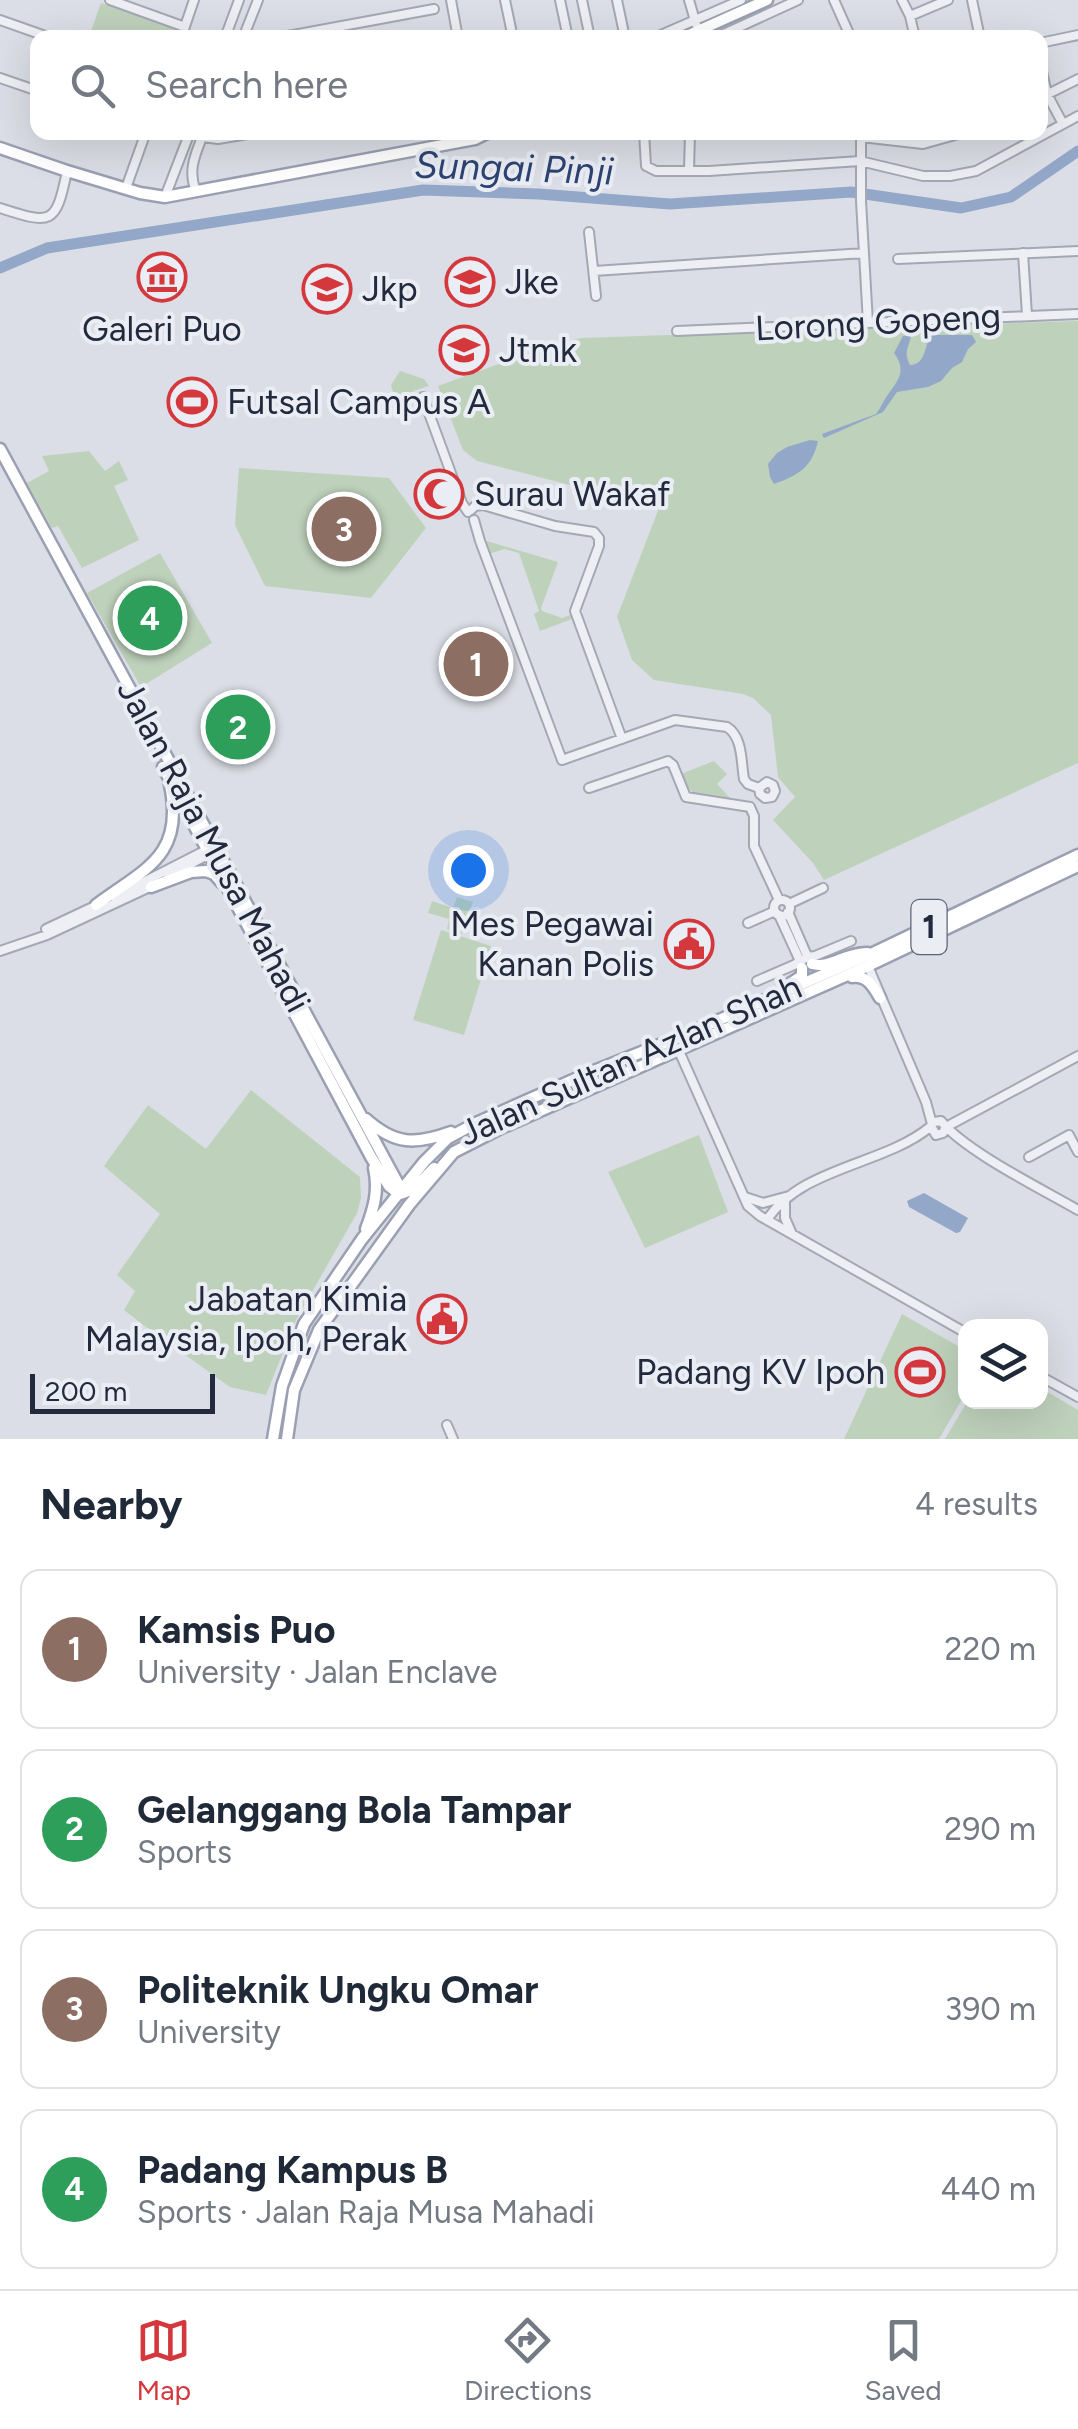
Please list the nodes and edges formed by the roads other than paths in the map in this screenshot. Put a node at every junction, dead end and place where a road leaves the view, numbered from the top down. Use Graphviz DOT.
graph roads {
  1 [pos="110,0"];
  2 [pos="194,0"];
  3 [pos="239,0"];
  4 [pos="258,0"];
  5 [pos="451,0"];
  6 [pos="505,0"];
  7 [pos="560,0"];
  8 [pos="582,0"];
  9 [pos="617,0"];
  10 [pos="689,0"];
  11 [pos="768,0"];
  12 [pos="798,0"];
  13 [pos="834,0"];
  14 [pos="902,0"];
  15 [pos="948,0"];
  16 [pos="972,0"];
  17 [pos="740,3"];
  18 [pos="434,8"];
  19 [pos="910,16"];
  20 [pos="0,20"];
  21 [pos="697,25"];
  22 [pos="185,27"];
  23 [pos="184,30"];
  24 [pos="228,30"];
  25 [pos="247,30"];
  26 [pos="319,30"];
  27 [pos="457,30"];
  28 [pos="511,30"];
  29 [pos="566,30"];
  30 [pos="588,30"];
  31 [pos="623,30"];
  32 [pos="680,30"];
  33 [pos="691,30"];
  34 [pos="732,30"];
  35 [pos="847,30"];
  36 [pos="913,30"];
  37 [pos="978,30"];
  38 [pos="30,31"];
  39 [pos="1078,35"];
  40 [pos="1048,41"];
  41 [pos="0,78"];
  42 [pos="1078,79"];
  43 [pos="30,88"];
  44 [pos="1048,94"];
  45 [pos="1048,102"];
  46 [pos="1078,116"];
  47 [pos="1063,124"];
  48 [pos="1048,132"];
  49 [pos="143,140"];
  50 [pos="187,140"];
  51 [pos="201,140"];
  52 [pos="454,140"];
  53 [pos="644,140"];
  54 [pos="690,140"];
  55 [pos="861,140"];
  56 [pos="890,140"];
  57 [pos="925,140"];
  58 [pos="1033,140"];
  59 [pos="0,148"];
  60 [pos="860,161"];
  61 [pos="690,171"];
  62 [pos="67,172"];
  63 [pos="126,188"];
  64 [pos="196,192"];
  65 [pos="165,197"];
  66 [pos="0,208"];
  67 [pos="590,232"];
  68 [pos="1078,251"];
  69 [pos="1023,253"];
  70 [pos="864,254"];
  71 [pos="898,259"];
  72 [pos="594,271"];
  73 [pos="596,296"];
  74 [pos="1078,314"];
  75 [pos="1027,315"];
  76 [pos="868,323"];
  77 [pos="677,331"];
  78 [pos="423,397"];
  79 [pos="0,448"];
  80 [pos="0,462"];
  81 [pos="473,514"];
  82 [pos="132,702"];
  83 [pos="142,721"];
  84 [pos="622,739"];
  85 [pos="166,772"];
  86 [pos="589,788"];
  87 [pos="752,809"];
  88 [pos="212,851"];
  89 [pos="1078,856"];
  90 [pos="1078,866"];
  91 [pos="151,887"];
  92 [pos="823,888"];
  93 [pos="231,895"];
  94 [pos="96,905"];
  95 [pos="782,909"];
  96 [pos="748,923"];
  97 [pos="851,941"];
  98 [pos="0,949"];
  99 [pos="899,952"];
  100 [pos="873,953"];
  101 [pos="805,962"];
  102 [pos="868,966"];
  103 [pos="839,979"];
  104 [pos="757,980"];
  105 [pos="878,992"];
  106 [pos="774,997"];
  107 [pos="679,1051"];
  108 [pos="1078,1056"];
  109 [pos="358,1112"];
  110 [pos="476,1122"];
  111 [pos="939,1127"];
  112 [pos="1074,1133"];
  113 [pos="454,1152"];
  114 [pos="1078,1152"];
  115 [pos="371,1157"];
  116 [pos="1029,1158"];
  117 [pos="402,1192"];
  118 [pos="743,1196"];
  119 [pos="785,1200"];
  120 [pos="1078,1210"];
  121 [pos="771,1222"];
  122 [pos="792,1234"];
  123 [pos="362,1239"];
  124 [pos="355,1280"];
  125 [pos="958,1328"];
  126 [pos="1048,1380"];
  127 [pos="1078,1397"];
  128 [pos="448,1425"];
  129 [pos="274,1439"];
  130 [pos="287,1439"];
  131 [pos="453,1439"];
  1 -- 22 [label="street"];
  2 -- 22 [label="street"];
  3 -- 24 [label="street"];
  4 -- 25 [label="street"];
  5 -- 27 [label="street"];
  6 -- 28 [label="street"];
  7 -- 29 [label="street"];
  8 -- 30 [label="street"];
  9 -- 31 [label="street"];
  10 -- 21 [label="street"];
  11 -- 17 [label="main road"];
  12 -- 34 [label="street"];
  13 -- 35 [label="street"];
  14 -- 19 [label="street"];
  15 -- 19 [label="street"];
  16 -- 37 [label="street"];
  17 -- 21 [label="main road"];
  18 -- 26 [label="street"];
  19 -- 36 [label="street"];
  20 -- 38 [label="street"];
  21 -- 32 [label="street"];
  21 -- 33 [label="main road"];
  22 -- 23 [label="street"];
  39 -- 40 [label="street"];
  41 -- 43 [label="street"];
  42 -- 44 [label="street"];
  45 -- 47 [label="street"];
  46 -- 47 [label="street"];
  47 -- 48 [label="street"];
  49 -- 63 [label="street"];
  50 -- 65 [label="street"];
  51 -- 64 [label="street"];
  52 -- 64 [label="main road"];
  53 -- 61 [label="street"];
  54 -- 61 [label="street"];
  55 -- 60 [label="street"];
  56 -- 57 [label="street"];
  58 -- 60 [label="street"];
  59 -- 62 [label="main road"];
  60 -- 61 [label="street"];
  60 -- 70 [label="street"];
  62 -- 63 [label="main road"];
  62 -- 66 [label="street"];
  63 -- 65 [label="main road"];
  64 -- 65 [label="main road"];
  67 -- 72 [label="street"];
  68 -- 69 [label="street"];
  69 -- 71 [label="street"];
  69 -- 75 [label="street"];
  70 -- 72 [label="street"];
  70 -- 76 [label="street"];
  72 -- 73 [label="street"];
  74 -- 75 [label="street, Lorong Gopeng"];
  75 -- 76 [label="street, Lorong Gopeng"];
  76 -- 77 [label="street, Lorong Gopeng"];
  78 -- 81 [label="street"];
  79 -- 82 [label="main road, Jalan Raja Musa Mahadi"];
  80 -- 82 [label="main road, Jalan Raja Musa Mahadi"];
  81 -- 84 [label="street"];
  81 -- 84 [label="street"];
  82 -- 83 [label="main road, Jalan Raja Musa Mahadi"];
  83 -- 85 [label="main road, Jalan Raja Musa Mahadi"];
  83 -- 88 [label="main road, Jalan Raja Musa Mahadi"];
  84 -- 87 [label="street"];
  85 -- 88 [label="main road, Jalan Raja Musa Mahadi"];
  85 -- 94 [label="main road"];
  86 -- 87 [label="street"];
  87 -- 95 [label="street"];
  88 -- 91 [label="street"];
  88 -- 93 [label="main road, Jalan Raja Musa Mahadi"];
  88 -- 94 [label="street"];
  88 -- 109 [label="main road, Jalan Raja Musa Mahadi"];
  89 -- 100 [label="main road, Jalan Sultan Azlan Shah / 1"];
  90 -- 99 [label="main road, Jalan Sultan Azlan Shah / 1"];
  91 -- 93 [label="main road"];
  91 -- 98 [label="street"];
  92 -- 95 [label="street"];
  93 -- 115 [label="main road, Jalan Raja Musa Mahadi"];
  94 -- 98 [label="street"];
  95 -- 96 [label="street"];
  95 -- 101 [label="street"];
  97 -- 101 [label="street"];
  99 -- 102 [label="main road, Jalan Sultan Azlan Shah / 1"];
  99 -- 105 [label="main road"];
  100 -- 101 [label="main road"];
  100 -- 106 [label="main road, Jalan Sultan Azlan Shah / 1"];
  101 -- 104 [label="street"];
  101 -- 106 [label="main road"];
  102 -- 103 [label="main road, Jalan Sultan Azlan Shah / 1"];
  102 -- 105 [label="street"];
  102 -- 106 [label="main road"];
  103 -- 105 [label="main road"];
  103 -- 107 [label="main road, Jalan Sultan Azlan Shah / 1"];
  105 -- 111 [label="street"];
  106 -- 110 [label="main road, Jalan Sultan Azlan Shah / 1"];
  107 -- 113 [label="main road, Jalan Sultan Azlan Shah / 1"];
  107 -- 118 [label="street"];
  108 -- 111 [label="street"];
  109 -- 110 [label="main road"];
  109 -- 117 [label="main road, Jalan Raja Musa Mahadi"];
  110 -- 117 [label="main road, Jalan Sultan Azlan Shah / 1"];
  111 -- 119 [label="street"];
  111 -- 120 [label="street"];
  112 -- 114 [label="street"];
  112 -- 116 [label="street"];
  113 -- 117 [label="main road"];
  113 -- 124 [label="main road, Jalan Sultan Azlan Shah / 1"];
  115 -- 117 [label="main road, Jalan Raja Musa Mahadi"];
  115 -- 123 [label="main road"];
  117 -- 123 [label="main road, Jalan Sultan Azlan Shah / 1"];
  117 -- 124 [label="main road"];
  118 -- 119 [label="street"];
  118 -- 121 [label="street"];
  119 -- 121 [label="street"];
  119 -- 122 [label="street"];
  121 -- 122 [label="street"];
  122 -- 125 [label="street"];
  123 -- 129 [label="main road, Jalan Sultan Azlan Shah / 1"];
  124 -- 130 [label="main road, Jalan Sultan Azlan Shah / 1"];
  126 -- 127 [label="street"];
  128 -- 131 [label="street"];
}
